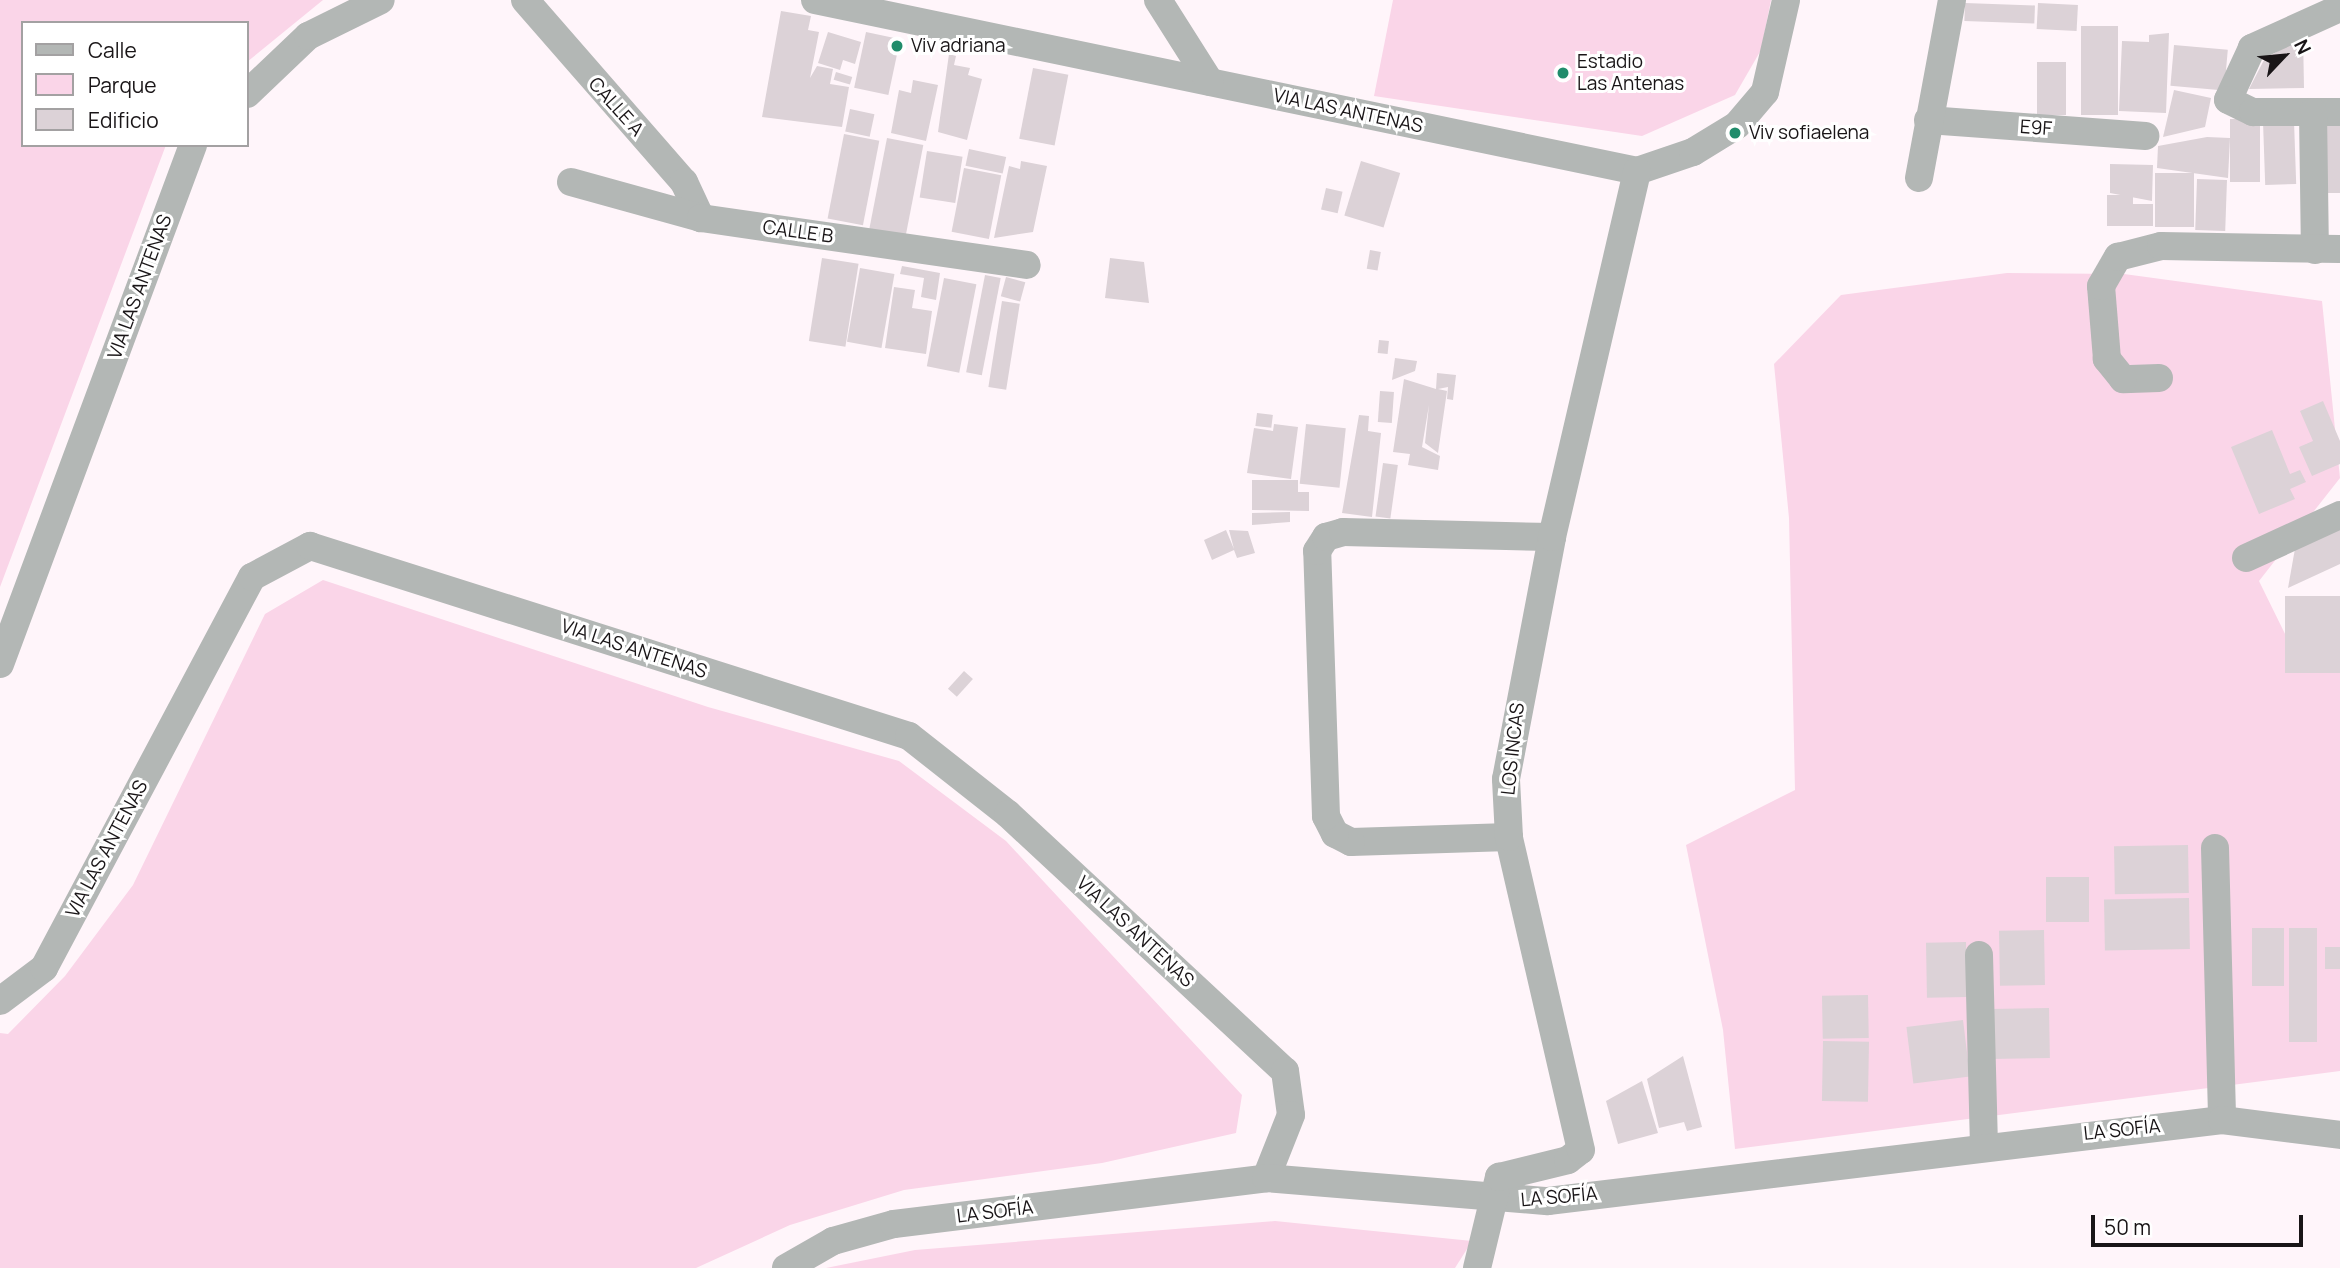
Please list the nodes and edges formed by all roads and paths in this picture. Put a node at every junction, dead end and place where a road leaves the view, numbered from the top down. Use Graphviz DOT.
graph roads {
  1 [pos="381,0"];
  2 [pos="525,0"];
  3 [pos="815,0"];
  4 [pos="1158,0"];
  5 [pos="1786,0"];
  6 [pos="1952,0"];
  7 [pos="2340,8"];
  8 [pos="1210,82"];
  9 [pos="248,93"];
  10 [pos="2326,112"];
  11 [pos="1928,120"];
  12 [pos="2145,136"];
  13 [pos="192,147"];
  14 [pos="1637,171"];
  15 [pos="1919,178"];
  16 [pos="571,182"];
  17 [pos="701,218"];
  18 [pos="2327,249"];
  19 [pos="1027,265"];
  20 [pos="2159,378"];
  21 [pos="2340,515"];
  22 [pos="1552,537"];
  23 [pos="2246,558"];
  24 [pos="0,664"];
  25 [pos="1509,837"];
  26 [pos="2215,849"];
  27 [pos="1979,956"];
  28 [pos="0,1001"];
  29 [pos="2222,1120"];
  30 [pos="2340,1135"];
  31 [pos="1984,1145"];
  32 [pos="1266,1178"];
  33 [pos="1493,1201"];
  34 [pos="786,1268"];
  35 [pos="1477,1268"];
  1 -- 9 [label="street"];
  2 -- 17 [label="street, CALLE A"];
  3 -- 8 [label="street, VIA LAS ANTENAS"];
  4 -- 8 [label="street"];
  5 -- 14 [label="street"];
  6 -- 11 [label="street"];
  7 -- 10 [label="street"];
  8 -- 14 [label="street, VIA LAS ANTENAS"];
  10 -- 18 [label="street"];
  11 -- 12 [label="street, E9F"];
  11 -- 15 [label="street"];
  13 -- 24 [label="street, VIA LAS ANTENAS"];
  14 -- 22 [label="street, LOS INCAS"];
  16 -- 17 [label="street, CALLE B"];
  17 -- 19 [label="street, CALLE B"];
  18 -- 20 [label="street"];
  21 -- 23 [label="street"];
  22 -- 25 [label="street, LOS INCAS"];
  22 -- 25 [label="street"];
  25 -- 33 [label="street, LOS INCAS"];
  26 -- 29 [label="street"];
  27 -- 31 [label="street"];
  28 -- 32 [label="street, VIA LAS ANTENAS"];
  29 -- 30 [label="street, LA SOFÍA"];
  29 -- 31 [label="street, LA SOFÍA"];
  31 -- 33 [label="street, LA SOFÍA"];
  32 -- 33 [label="street, LA SOFÍA"];
  32 -- 34 [label="street, LA SOFÍA"];
  33 -- 35 [label="street, LOS INCAS"];
}
